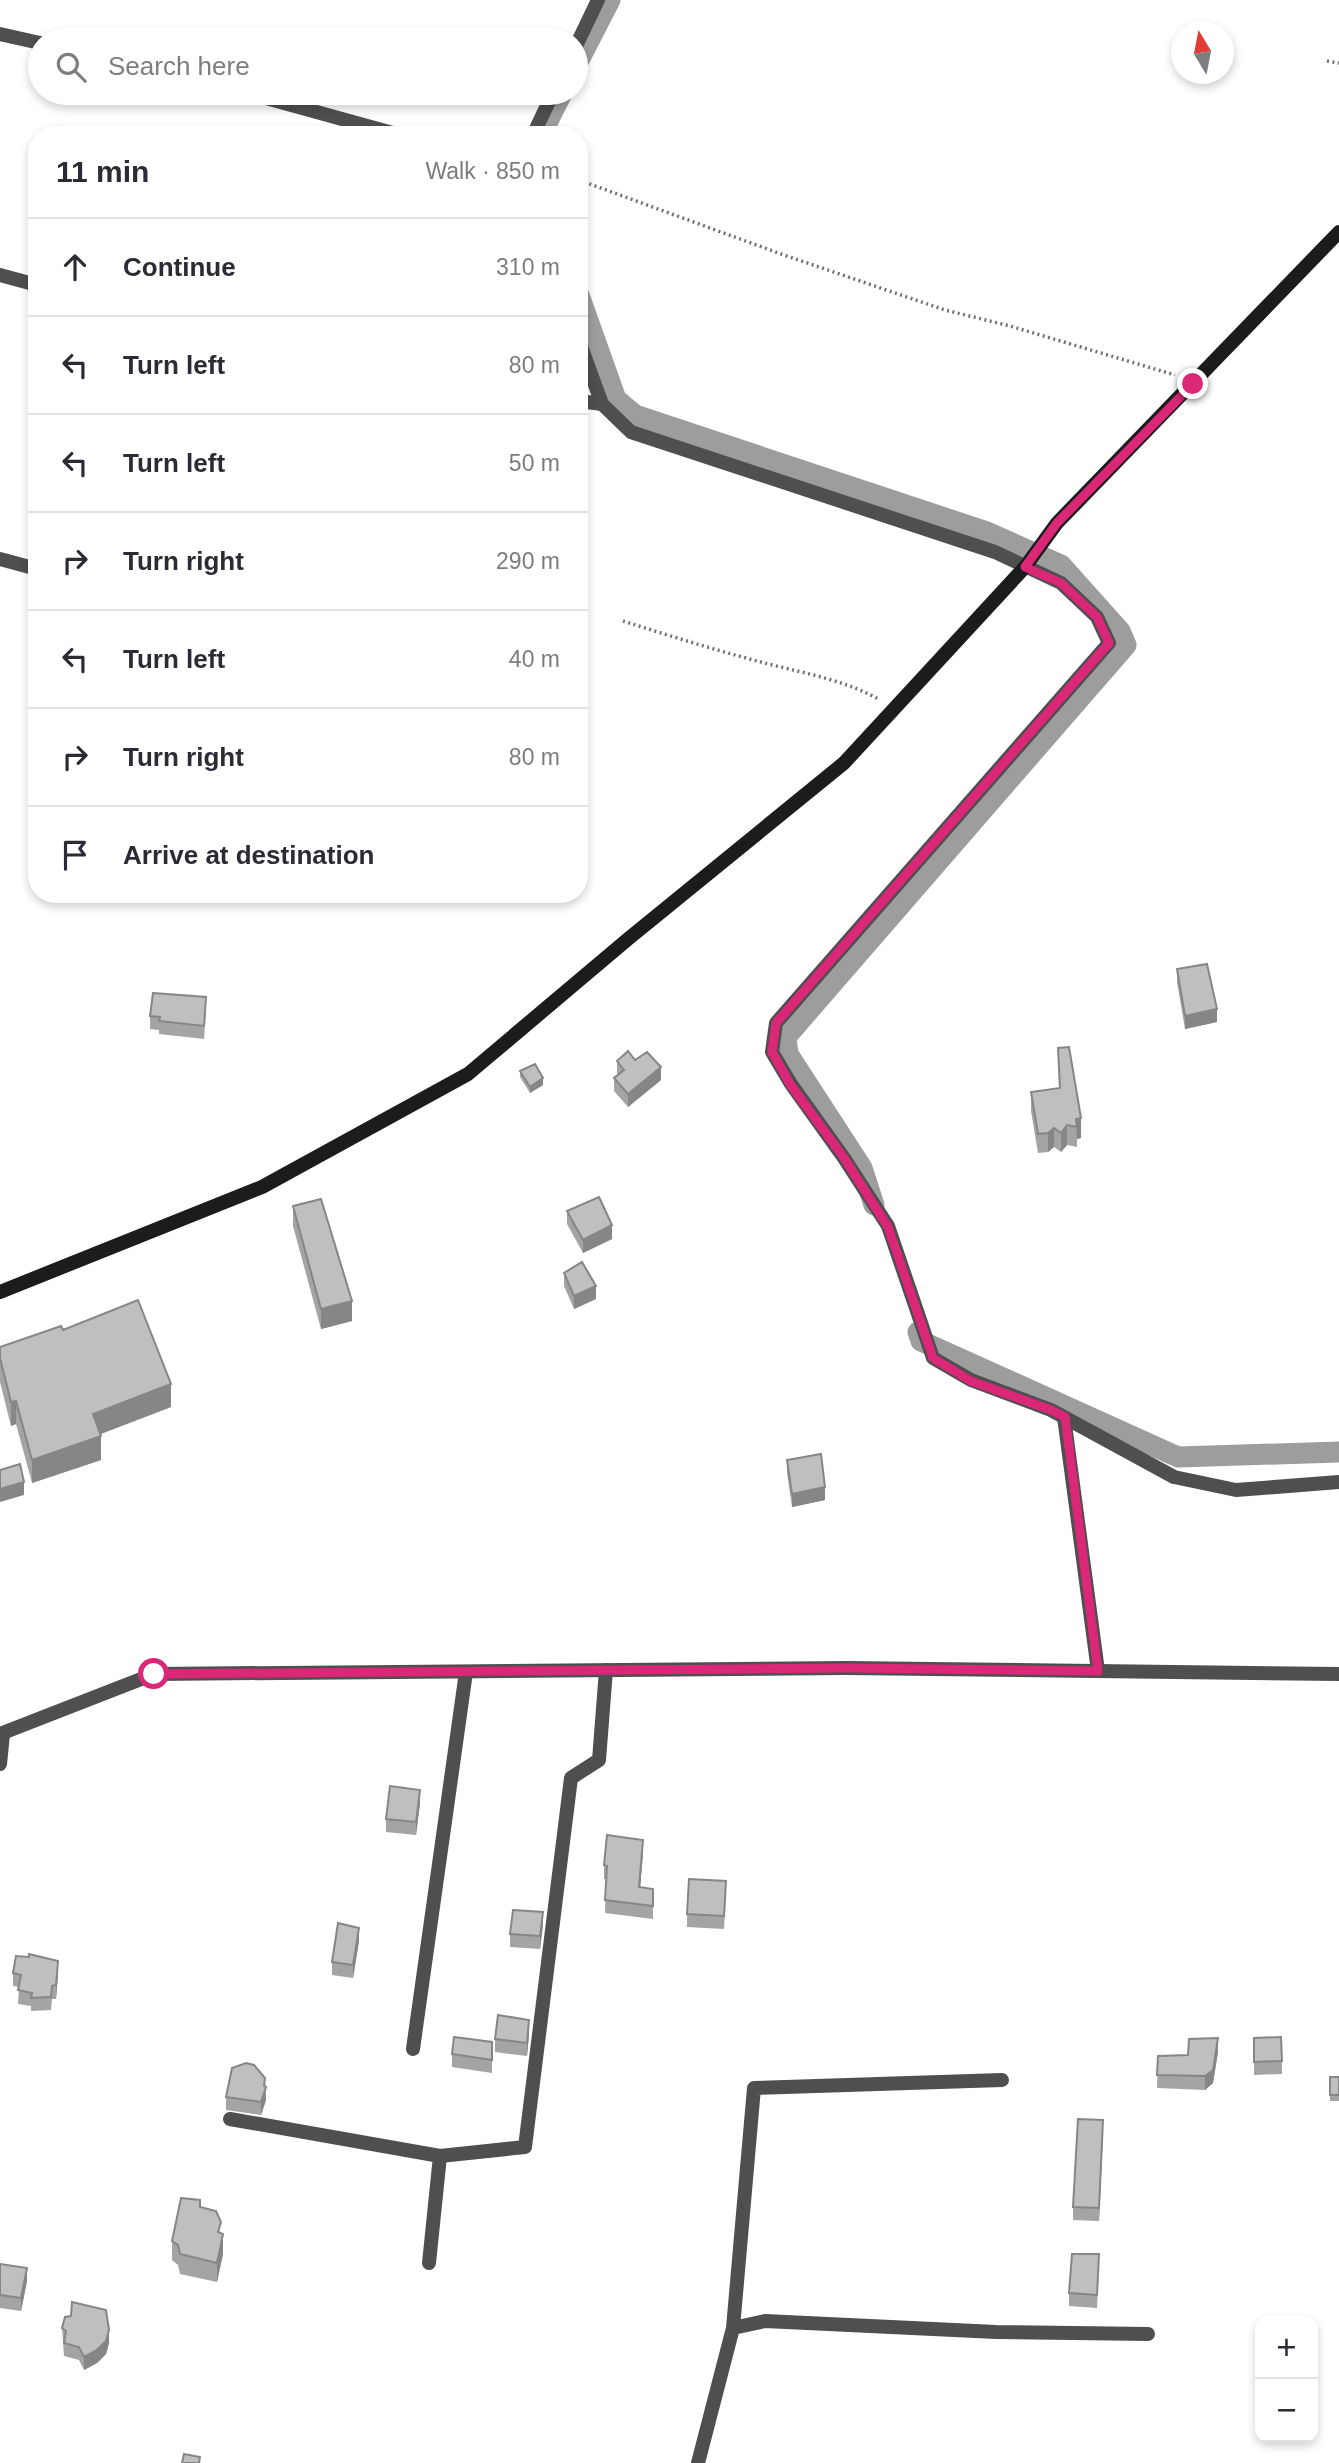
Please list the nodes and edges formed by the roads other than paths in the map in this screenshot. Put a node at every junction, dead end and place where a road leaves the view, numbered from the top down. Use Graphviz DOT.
graph roads {
  1 [pos="598,0"];
  2 [pos="585,28"];
  3 [pos="0,34"];
  4 [pos="28,40"];
  5 [pos="291,105"];
  6 [pos="547,105"];
  7 [pos="367,126"];
  8 [pos="537,126"];
  9 [pos="1339,232"];
  10 [pos="0,275"];
  11 [pos="28,283"];
  12 [pos="588,366"];
  13 [pos="588,402"];
  14 [pos="602,404"];
  15 [pos="0,559"];
  16 [pos="28,567"];
  17 [pos="1025,567"];
  18 [pos="0,1292"];
  19 [pos="1065,1417"];
  20 [pos="1339,1482"];
  21 [pos="606,1670"];
  22 [pos="1098,1671"];
  23 [pos="466,1672"];
  24 [pos="1339,1674"];
  25 [pos="1,1734"];
  26 [pos="0,1764"];
  27 [pos="413,2049"];
  28 [pos="1002,2080"];
  29 [pos="230,2119"];
  30 [pos="440,2156"];
  31 [pos="429,2263"];
  32 [pos="733,2328"];
  33 [pos="1148,2334"];
  34 [pos="698,2463"];
  1 -- 2 [label="street"];
  3 -- 4 [label="street"];
  5 -- 7 [label="street"];
  6 -- 8 [label="street"];
  9 -- 17 [label="main road"];
  10 -- 11 [label="street"];
  12 -- 14 [label="street"];
  13 -- 14 [label="street"];
  14 -- 17 [label="street"];
  15 -- 16 [label="street"];
  17 -- 18 [label="main road"];
  17 -- 19 [label="street"];
  19 -- 20 [label="street"];
  19 -- 22 [label="street"];
  21 -- 22 [label="street"];
  21 -- 23 [label="street"];
  21 -- 30 [label="street"];
  22 -- 24 [label="street"];
  23 -- 25 [label="street"];
  23 -- 27 [label="street"];
  25 -- 26 [label="street"];
  28 -- 32 [label="street"];
  29 -- 30 [label="street"];
  30 -- 31 [label="street"];
  32 -- 33 [label="street"];
  32 -- 34 [label="street"];
}
